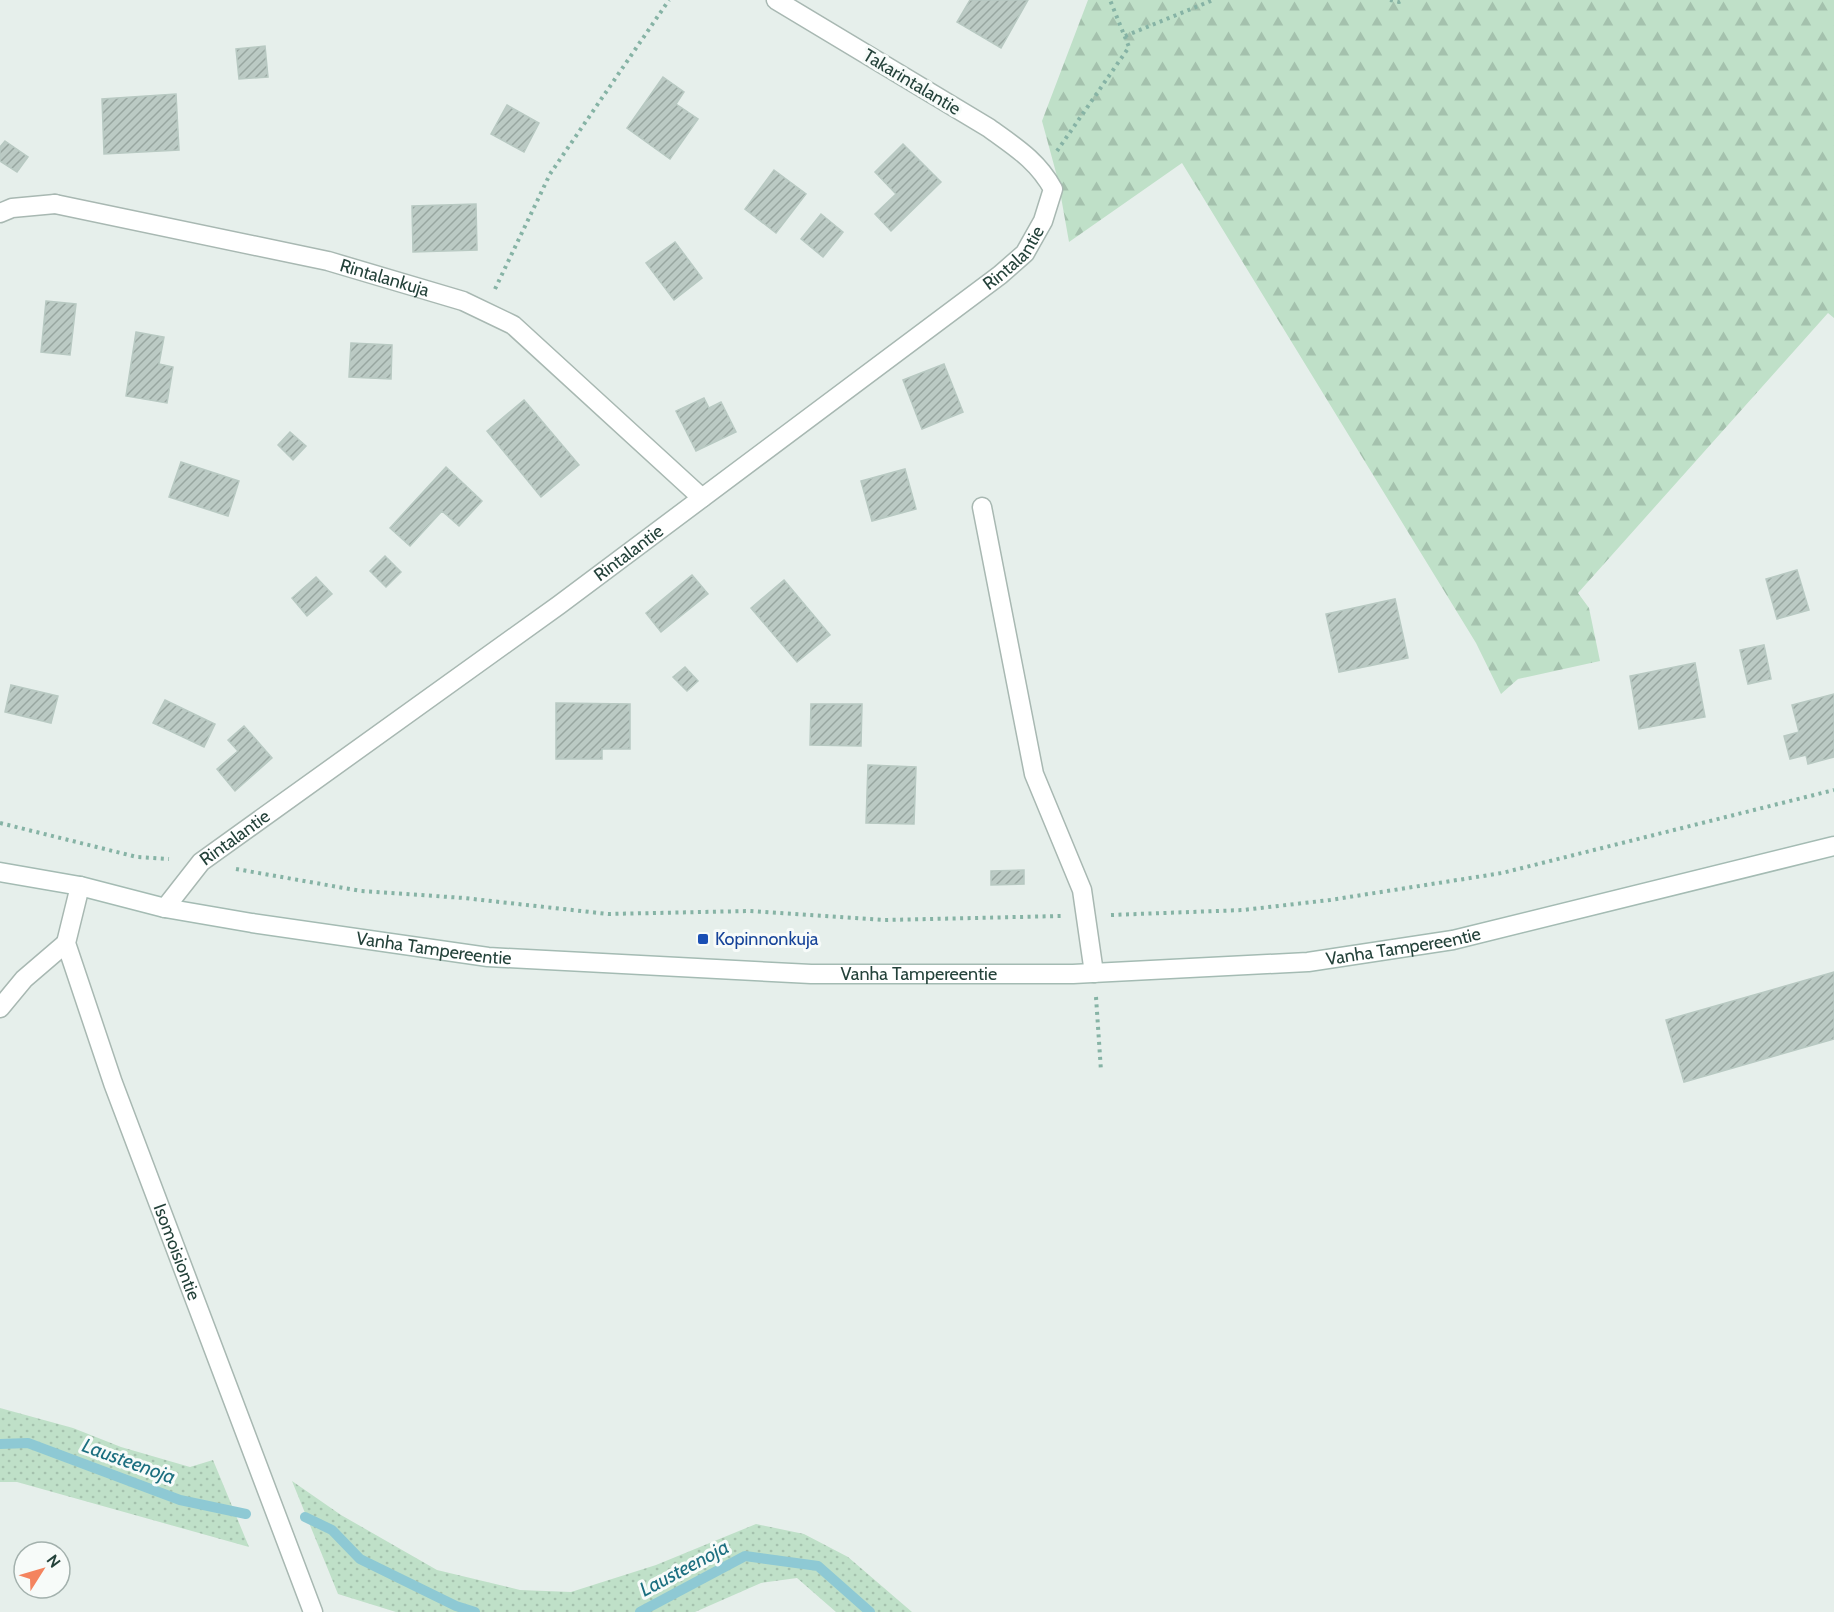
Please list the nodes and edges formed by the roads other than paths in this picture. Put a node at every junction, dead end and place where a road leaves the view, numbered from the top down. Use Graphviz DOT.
graph roads {
  1 [pos="776,0"];
  2 [pos="1043,172"];
  3 [pos="0,213"];
  4 [pos="702,498"];
  5 [pos="982,507"];
  6 [pos="1834,846"];
  7 [pos="0,872"];
  8 [pos="80,886"];
  9 [pos="165,908"];
  10 [pos="66,943"];
  11 [pos="1094,973"];
  12 [pos="0,1008"];
  13 [pos="313,1612"];
  1 -- 2 [label="street, Takarintalantie"];
  2 -- 4 [label="street, Rintalantie"];
  3 -- 4 [label="street, Rintalankuja"];
  4 -- 9 [label="street, Rintalantie"];
  5 -- 11 [label="street"];
  6 -- 11 [label="street, Vanha Tampereentie"];
  7 -- 8 [label="street, Vanha Tampereentie"];
  8 -- 9 [label="street, Vanha Tampereentie"];
  8 -- 10 [label="street"];
  9 -- 11 [label="street, Vanha Tampereentie"];
  10 -- 12 [label="street"];
  10 -- 13 [label="street, Isomoisiontie"];
}
